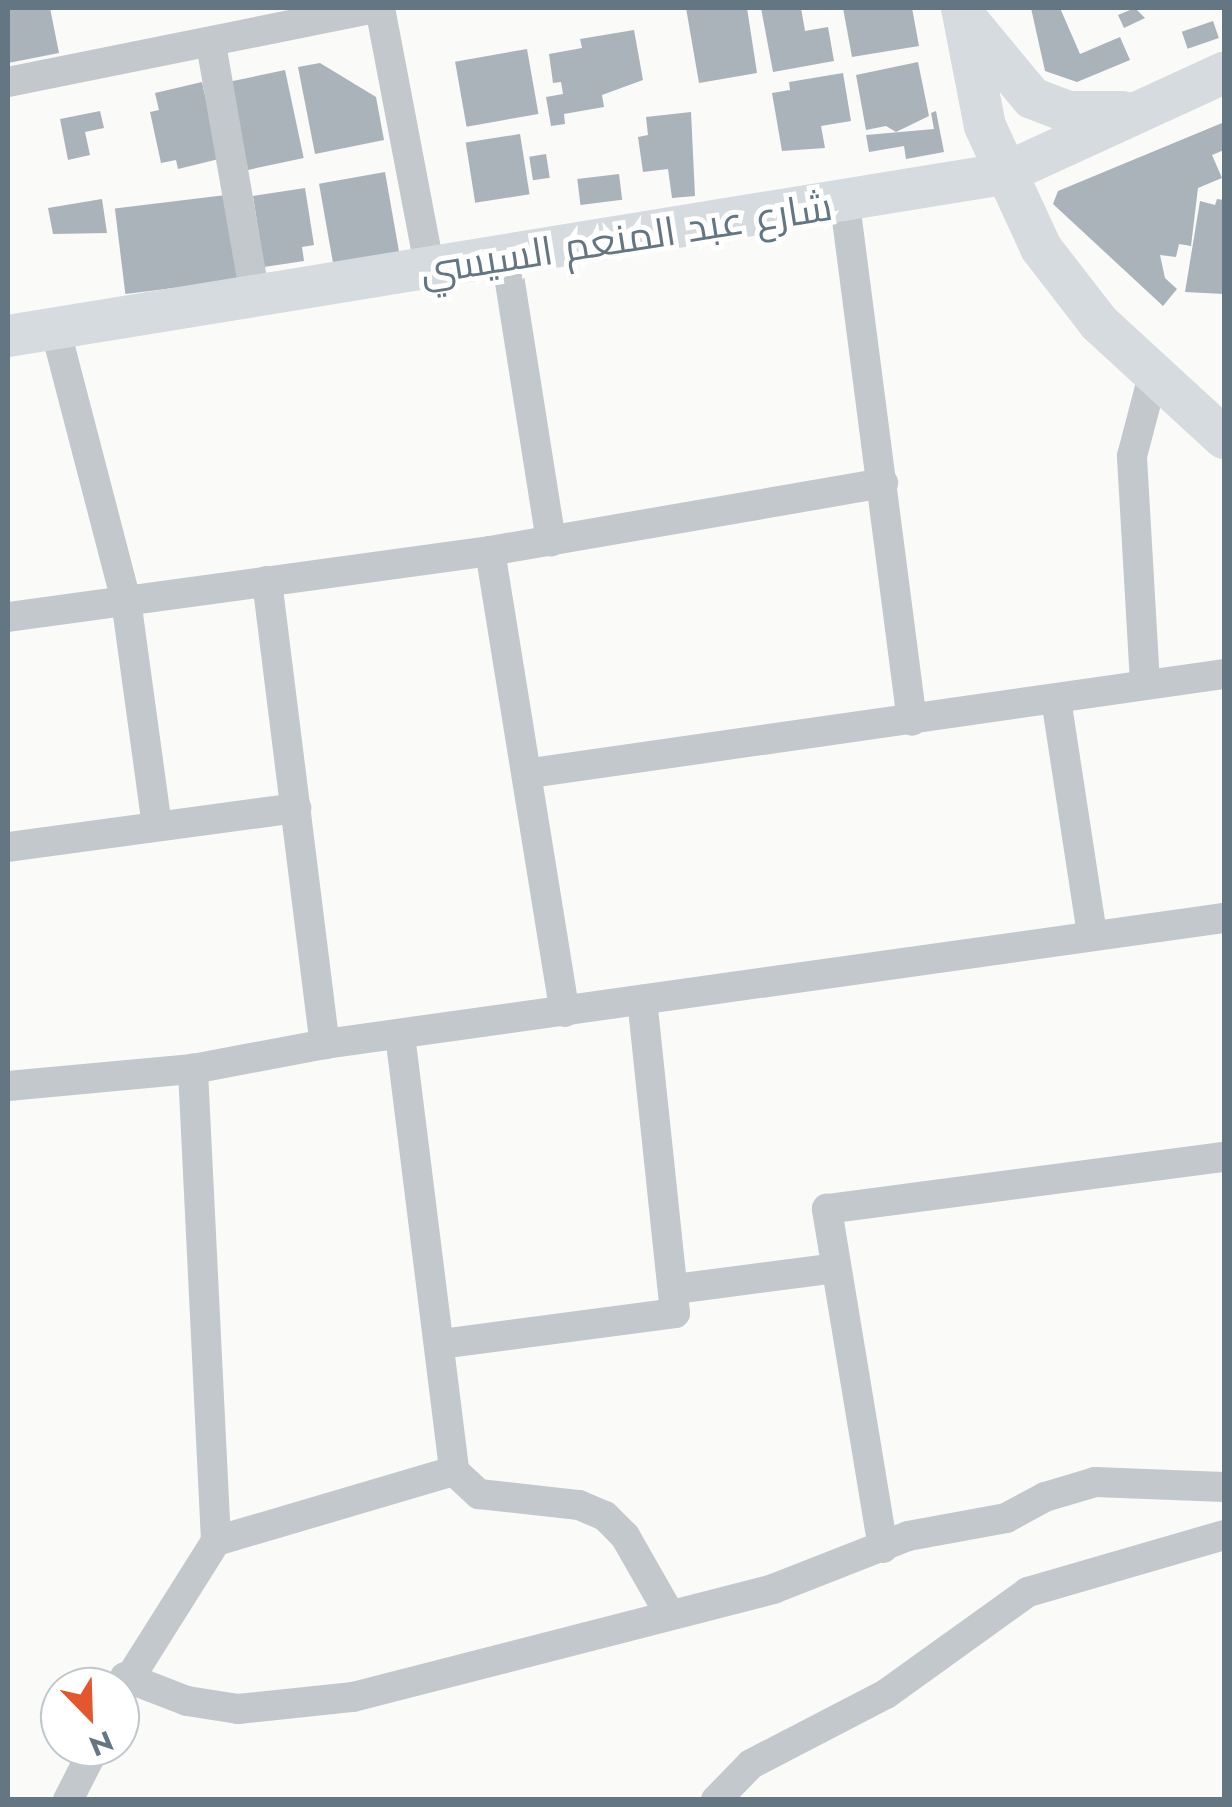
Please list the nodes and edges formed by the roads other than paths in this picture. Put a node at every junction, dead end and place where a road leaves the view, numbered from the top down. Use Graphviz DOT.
graph roads {
  1 [pos="377,8"];
  2 [pos="962,10"];
  3 [pos="211,44"];
  4 [pos="1224,73"];
  5 [pos="8,82"];
  6 [pos="1138,112"];
  7 [pos="1003,174"];
  8 [pos="845,204"];
  9 [pos="506,258"];
  10 [pos="430,269"];
  11 [pos="255,297"];
  12 [pos="55,328"];
  13 [pos="8,336"];
  14 [pos="1154,372"];
  15 [pos="1224,438"];
  16 [pos="882,484"];
  17 [pos="551,540"];
  18 [pos="490,551"];
  19 [pos="267,582"];
  20 [pos="126,600"];
  21 [pos="8,617"];
  22 [pos="1224,674"];
  23 [pos="1145,683"];
  24 [pos="1056,699"];
  25 [pos="912,722"];
  26 [pos="531,773"];
  27 [pos="296,808"];
  28 [pos="157,826"];
  29 [pos="8,846"];
  30 [pos="1224,918"];
  31 [pos="1092,933"];
  32 [pos="642,1000"];
  33 [pos="565,1012"];
  34 [pos="400,1035"];
  35 [pos="325,1044"];
  36 [pos="193,1069"];
  37 [pos="12,1089"];
  38 [pos="1224,1158"];
  39 [pos="836,1268"];
  40 [pos="675,1289"];
  41 [pos="442,1344"];
  42 [pos="454,1472"];
  43 [pos="1224,1486"];
  44 [pos="1224,1535"];
  45 [pos="216,1541"];
  46 [pos="882,1548"];
  47 [pos="669,1613"];
  48 [pos="135,1667"];
  49 [pos="140,1689"];
  50 [pos="85,1767"];
  51 [pos="68,1800"];
  52 [pos="716,1800"];
  1 -- 3 [label="street"];
  1 -- 10 [label="street"];
  2 -- 6 [label="street"];
  2 -- 7 [label="street"];
  3 -- 5 [label="street"];
  3 -- 11 [label="street"];
  4 -- 6 [label="street, شارع عبد المنعم السيسي"];
  6 -- 7 [label="street, شارع عبد المنعم السيسي"];
  7 -- 8 [label="street, شارع عبد المنعم السيسي"];
  7 -- 14 [label="street"];
  8 -- 9 [label="street, شارع عبد المنعم السيسي"];
  8 -- 16 [label="street"];
  9 -- 10 [label="street, شارع عبد المنعم السيسي"];
  9 -- 17 [label="street"];
  10 -- 11 [label="street, شارع عبد المنعم السيسي"];
  11 -- 12 [label="street, شارع عبد المنعم السيسي"];
  12 -- 13 [label="street, شارع عبد المنعم السيسي"];
  12 -- 20 [label="street"];
  14 -- 15 [label="street"];
  14 -- 23 [label="street"];
  16 -- 17 [label="street"];
  16 -- 25 [label="street"];
  17 -- 18 [label="street"];
  18 -- 19 [label="street"];
  18 -- 26 [label="street"];
  19 -- 20 [label="street"];
  19 -- 27 [label="street"];
  20 -- 21 [label="street"];
  20 -- 28 [label="street"];
  22 -- 23 [label="street"];
  23 -- 24 [label="street"];
  24 -- 25 [label="street"];
  24 -- 31 [label="street"];
  25 -- 26 [label="street"];
  26 -- 33 [label="street"];
  27 -- 28 [label="street"];
  27 -- 35 [label="street"];
  28 -- 29 [label="street"];
  30 -- 31 [label="street"];
  31 -- 32 [label="street"];
  32 -- 33 [label="street"];
  32 -- 40 [label="street"];
  33 -- 34 [label="street"];
  34 -- 35 [label="street"];
  34 -- 41 [label="street"];
  35 -- 36 [label="street"];
  36 -- 37 [label="street"];
  36 -- 45 [label="street"];
  38 -- 39 [label="street"];
  39 -- 40 [label="street"];
  39 -- 46 [label="street"];
  40 -- 41 [label="street"];
  41 -- 42 [label="street"];
  42 -- 45 [label="street"];
  42 -- 47 [label="street"];
  43 -- 46 [label="street"];
  44 -- 52 [label="street"];
  45 -- 48 [label="street"];
  46 -- 47 [label="street"];
  47 -- 49 [label="street"];
  50 -- 51 [label="street"];
}
